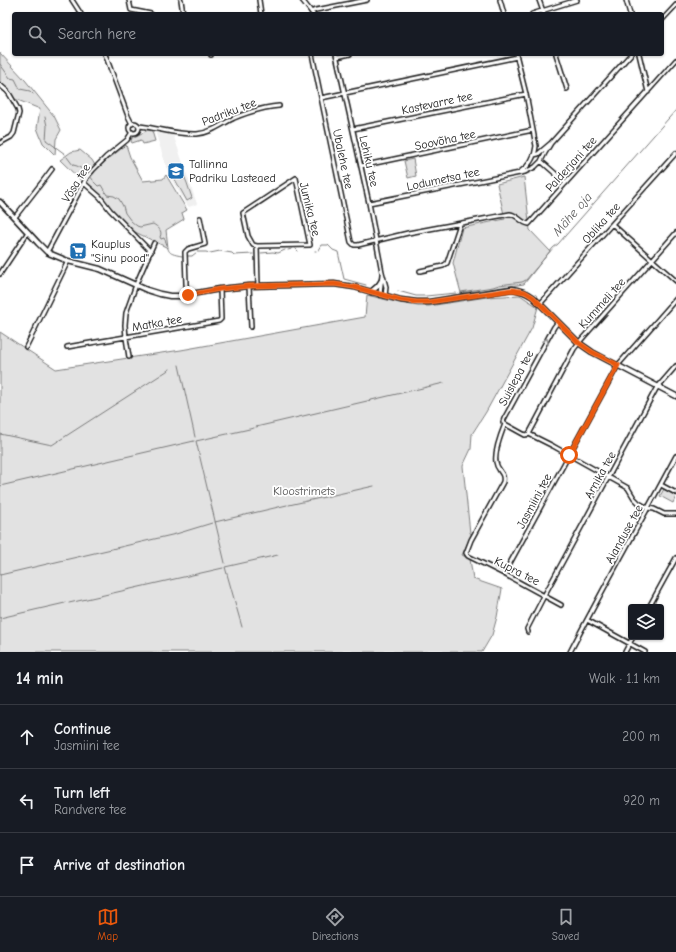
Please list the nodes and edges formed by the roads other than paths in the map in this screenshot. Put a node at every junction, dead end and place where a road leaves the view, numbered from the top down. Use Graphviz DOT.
graph roads {
  1 [pos="72,0"];
  2 [pos="130,0"];
  3 [pos="181,0"];
  4 [pos="259,0"];
  5 [pos="302,0"];
  6 [pos="366,0"];
  7 [pos="500,0"];
  8 [pos="539,0"];
  9 [pos="578,0"];
  10 [pos="626,0"];
  11 [pos="676,5"];
  12 [pos="80,12"];
  13 [pos="141,12"];
  14 [pos="183,12"];
  15 [pos="261,12"];
  16 [pos="311,12"];
  17 [pos="313,12"];
  18 [pos="503,12"];
  19 [pos="543,12"];
  20 [pos="629,12"];
  21 [pos="664,18"];
  22 [pos="106,56"];
  23 [pos="312,56"];
  24 [pos="337,56"];
  25 [pos="517,56"];
  26 [pos="557,56"];
  27 [pos="629,56"];
  28 [pos="639,56"];
  29 [pos="676,60"];
  30 [pos="0,85"];
  31 [pos="567,89"];
  32 [pos="648,92"];
  33 [pos="345,93"];
  34 [pos="526,94"];
  35 [pos="322,98"];
  36 [pos="279,106"];
  37 [pos="132,124"];
  38 [pos="139,126"];
  39 [pos="353,129"];
  40 [pos="533,130"];
  41 [pos="132,132"];
  42 [pos="0,142"];
  43 [pos="551,143"];
  44 [pos="537,147"];
  45 [pos="544,149"];
  46 [pos="676,153"];
  47 [pos="536,155"];
  48 [pos="541,160"];
  49 [pos="361,166"];
  50 [pos="52,169"];
  51 [pos="520,172"];
  52 [pos="566,183"];
  53 [pos="84,184"];
  54 [pos="369,203"];
  55 [pos="1,204"];
  56 [pos="15,217"];
  57 [pos="200,218"];
  58 [pos="460,224"];
  59 [pos="612,224"];
  60 [pos="28,232"];
  61 [pos="676,233"];
  62 [pos="376,241"];
  63 [pos="154,243"];
  64 [pos="256,246"];
  65 [pos="47,252"];
  66 [pos="150,252"];
  67 [pos="652,260"];
  68 [pos="68,261"];
  69 [pos="420,271"];
  70 [pos="382,272"];
  71 [pos="0,274"];
  72 [pos="382,280"];
  73 [pos="676,281"];
  74 [pos="136,285"];
  75 [pos="249,286"];
  76 [pos="258,286"];
  77 [pos="220,289"];
  78 [pos="370,292"];
  79 [pos="188,295"];
  80 [pos="380,295"];
  81 [pos="386,296"];
  82 [pos="676,299"];
  83 [pos="540,304"];
  84 [pos="558,322"];
  85 [pos="251,327"];
  86 [pos="126,338"];
  87 [pos="579,343"];
  88 [pos="26,347"];
  89 [pos="67,348"];
  90 [pos="129,357"];
  91 [pos="618,365"];
  92 [pos="676,366"];
  93 [pos="658,387"];
  94 [pos="676,396"];
  95 [pos="506,424"];
  96 [pos="529,434"];
  97 [pos="569,455"];
  98 [pos="676,456"];
  99 [pos="609,477"];
  100 [pos="661,485"];
  101 [pos="676,494"];
  102 [pos="648,508"];
  103 [pos="676,514"];
  104 [pos="466,553"];
  105 [pos="676,558"];
  106 [pos="504,574"];
  107 [pos="544,596"];
  108 [pos="651,604"];
  109 [pos="561,605"];
  110 [pos="587,620"];
  111 [pos="528,632"];
  112 [pos="632,640"];
  113 [pos="630,643"];
  114 [pos="570,652"];
  115 [pos="626,652"];
  116 [pos="645,652"];
  1 -- 12 [label="street"];
  2 -- 13 [label="street"];
  3 -- 14 [label="street"];
  4 -- 15 [label="street"];
  5 -- 16 [label="street"];
  6 -- 17 [label="street"];
  7 -- 18 [label="street"];
  8 -- 19 [label="street"];
  9 -- 19 [label="street"];
  10 -- 20 [label="street"];
  11 -- 21 [label="street"];
  22 -- 37 [label="street"];
  23 -- 35 [label="street, Ubalehe tee"];
  24 -- 33 [label="street, Lehiku tee"];
  25 -- 33 [label="street"];
  25 -- 34 [label="street"];
  26 -- 31 [label="street"];
  27 -- 43 [label="street"];
  28 -- 32 [label="street"];
  29 -- 32 [label="street, Palderjani tee"];
  30 -- 42 [label="street"];
  32 -- 52 [label="street, Palderjani tee"];
  33 -- 35 [label="street"];
  33 -- 39 [label="street, Lehiku tee"];
  34 -- 39 [label="street, Kastevarre tee"];
  34 -- 40 [label="street"];
  35 -- 62 [label="street, Ubalehe tee"];
  36 -- 38 [label="street, Padriku tee"];
  37 -- 38 [label="street"];
  37 -- 41 [label="street"];
  38 -- 41 [label="street"];
  39 -- 49 [label="street, Lehiku tee"];
  40 -- 44 [label="street"];
  40 -- 49 [label="street, Soovõha tee"];
  41 -- 53 [label="street, Võsa tee"];
  43 -- 45 [label="street"];
  43 -- 48 [label="street"];
  44 -- 45 [label="street"];
  44 -- 47 [label="street"];
  45 -- 47 [label="street"];
  46 -- 59 [label="street, Oblika tee"];
  47 -- 48 [label="street"];
  47 -- 48 [label="street"];
  47 -- 51 [label="street"];
  48 -- 51 [label="street, Lodumetsa tee"];
  48 -- 52 [label="street"];
  49 -- 54 [label="street, Lehiku tee"];
  50 -- 56 [label="street"];
  51 -- 54 [label="street, Lodumetsa tee"];
  52 -- 58 [label="street, Palderjani tee"];
  53 -- 65 [label="street, Võsa tee"];
  53 -- 66 [label="street"];
  54 -- 62 [label="street, Lehiku tee"];
  55 -- 56 [label="main road"];
  56 -- 60 [label="main road"];
  57 -- 79 [label="street"];
  58 -- 62 [label="street, Palderjani tee"];
  58 -- 69 [label="street"];
  59 -- 67 [label="street"];
  59 -- 83 [label="street, Oblika tee"];
  60 -- 65 [label="main road"];
  60 -- 71 [label="street"];
  61 -- 67 [label="street, Kummeli tee"];
  62 -- 70 [label="street, Lehiku tee"];
  63 -- 66 [label="street"];
  64 -- 64 [label="street, Jumika tee"];
  64 -- 76 [label="street"];
  65 -- 68 [label="main road"];
  66 -- 74 [label="street"];
  67 -- 73 [label="street"];
  67 -- 87 [label="street, Kummeli tee"];
  68 -- 74 [label="main road"];
  68 -- 88 [label="street"];
  70 -- 72 [label="street, Lehiku tee"];
  70 -- 81 [label="street, Lehiku tee"];
  72 -- 78 [label="main road"];
  72 -- 80 [label="street, Lehiku tee"];
  74 -- 79 [label="main road"];
  74 -- 86 [label="street"];
  75 -- 76 [label="main road"];
  75 -- 77 [label="main road"];
  75 -- 85 [label="street"];
  76 -- 78 [label="main road"];
  77 -- 79 [label="main road"];
  77 -- 86 [label="street, Matka tee"];
  78 -- 80 [label="main road"];
  80 -- 81 [label="main road"];
  81 -- 83 [label="main road"];
  82 -- 91 [label="street, Jasmiini tee"];
  83 -- 84 [label="main road"];
  84 -- 87 [label="main road"];
  95 -- 84 [label="street, Suislepa tee, one-way"];
  86 -- 89 [label="street, Matka tee"];
  86 -- 90 [label="street"];
  87 -- 91 [label="main road"];
  87 -- 96 [label="street, Kummeli tee"];
  91 -- 93 [label="main road"];
  91 -- 97 [label="street, Jasmiini tee"];
  92 -- 93 [label="street, Arnika tee"];
  93 -- 94 [label="main road"];
  93 -- 99 [label="street, Arnika tee"];
  95 -- 96 [label="street"];
  95 -- 104 [label="street, Suislepa tee"];
  96 -- 97 [label="street"];
  97 -- 99 [label="street"];
  97 -- 106 [label="street, Jasmiini tee"];
  98 -- 100 [label="street, Aianduse tee"];
  99 -- 102 [label="street"];
  99 -- 107 [label="street, Arnika tee"];
  100 -- 101 [label="street"];
  100 -- 102 [label="street, Aianduse tee"];
  102 -- 103 [label="street"];
  102 -- 110 [label="street, Aianduse tee"];
  104 -- 106 [label="street, Kupra tee"];
  105 -- 108 [label="street"];
  106 -- 107 [label="street, Kupra tee"];
  107 -- 109 [label="street, Kupra tee"];
  107 -- 111 [label="street, Arnika tee"];
  110 -- 113 [label="street"];
  110 -- 114 [label="street, Aianduse tee"];
  112 -- 113 [label="street"];
  113 -- 115 [label="street"];
  113 -- 116 [label="street"];
}
